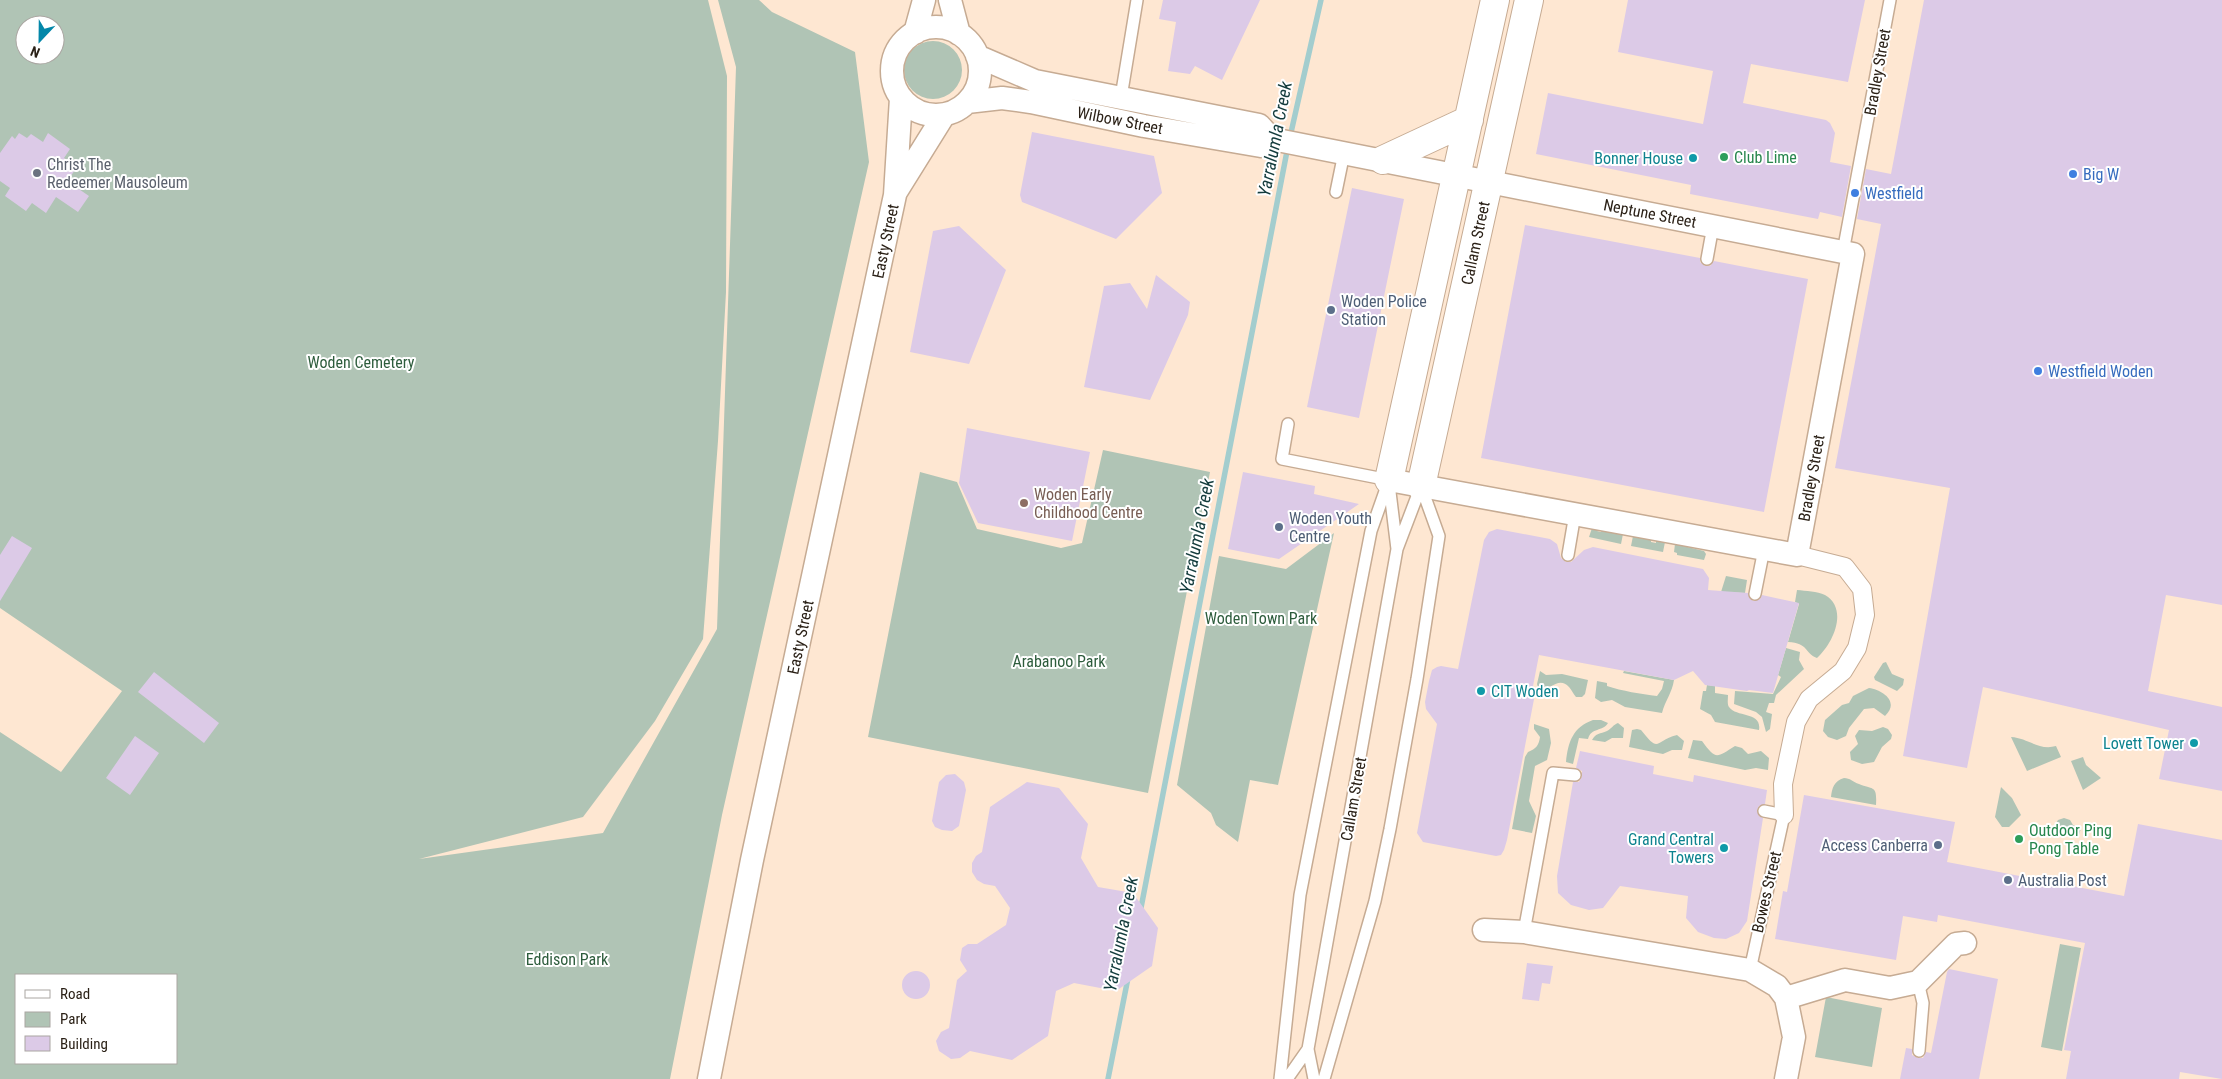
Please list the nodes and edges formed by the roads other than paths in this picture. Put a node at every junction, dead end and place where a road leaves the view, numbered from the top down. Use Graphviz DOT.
graph roads {
  1 [pos="924,0"];
  2 [pos="950,0"];
  3 [pos="1137,0"];
  4 [pos="1495,0"];
  5 [pos="1529,0"];
  6 [pos="1890,0"];
  7 [pos="915,33"];
  8 [pos="959,34"];
  9 [pos="977,56"];
  10 [pos="1121,97"];
  11 [pos="901,98"];
  12 [pos="967,102"];
  13 [pos="944,115"];
  14 [pos="1469,120"];
  15 [pos="1272,139"];
  16 [pos="1344,153"];
  17 [pos="1383,160"];
  18 [pos="1456,174"];
  19 [pos="1488,181"];
  20 [pos="1336,192"];
  21 [pos="895,195"];
  22 [pos="1713,226"];
  23 [pos="1843,252"];
  24 [pos="1707,259"];
  25 [pos="1288,424"];
  26 [pos="1389,480"];
  27 [pos="1422,486"];
  28 [pos="1576,514"];
  29 [pos="1396,549"];
  30 [pos="1764,549"];
  31 [pos="1568,555"];
  32 [pos="1797,555"];
  33 [pos="1755,594"];
  34 [pos="1575,775"];
  35 [pos="1764,811"];
  36 [pos="1784,815"];
  37 [pos="1484,930"];
  38 [pos="1524,932"];
  39 [pos="1965,943"];
  40 [pos="1750,970"];
  41 [pos="1918,982"];
  42 [pos="1786,998"];
  43 [pos="1308,1049"];
  44 [pos="1919,1051"];
  45 [pos="709,1079"];
  46 [pos="1280,1079"];
  47 [pos="1287,1079"];
  48 [pos="1314,1079"];
  49 [pos="1324,1079"];
  50 [pos="1786,1079"];
  1 -- 7 [label="street"];
  2 -- 8 [label="street"];
  3 -- 10 [label="lane"];
  4 -- 14 [label="street, Callam Street"];
  5 -- 19 [label="street, Callam Street"];
  6 -- 23 [label="lane, Bradley Street"];
  7 -- 8 [label="street"];
  7 -- 11 [label="street"];
  8 -- 9 [label="street"];
  9 -- 10 [label="street, Wilbow Street"];
  9 -- 12 [label="street"];
  10 -- 15 [label="street, Wilbow Street"];
  11 -- 13 [label="street"];
  11 -- 21 [label="street, Easty Street"];
  12 -- 13 [label="street"];
  12 -- 15 [label="street, Wilbow Street"];
  13 -- 21 [label="street, Easty Street"];
  14 -- 17 [label="street"];
  14 -- 18 [label="street, Callam Street"];
  15 -- 16 [label="street, Wilbow Street"];
  16 -- 17 [label="street, Wilbow Street"];
  16 -- 20 [label="lane"];
  17 -- 18 [label="street, Wilbow Street"];
  18 -- 19 [label="street, Neptune Street"];
  18 -- 26 [label="street, Callam Street"];
  19 -- 22 [label="street, Neptune Street"];
  19 -- 27 [label="street, Callam Street"];
  21 -- 45 [label="street, Easty Street"];
  22 -- 23 [label="street, Neptune Street"];
  22 -- 24 [label="lane"];
  23 -- 32 [label="street, Bradley Street"];
  25 -- 26 [label="lane"];
  26 -- 27 [label="street"];
  26 -- 29 [label="lane"];
  26 -- 46 [label="lane"];
  27 -- 28 [label="street"];
  27 -- 29 [label="lane"];
  27 -- 49 [label="lane"];
  28 -- 30 [label="street"];
  28 -- 31 [label="lane"];
  29 -- 43 [label="lane, Callam Street"];
  30 -- 32 [label="street"];
  30 -- 33 [label="lane"];
  32 -- 36 [label="street, Bowes Street"];
  34 -- 38 [label="lane"];
  35 -- 36 [label="lane"];
  36 -- 40 [label="lane, Bowes Street"];
  37 -- 38 [label="street"];
  38 -- 40 [label="street"];
  39 -- 41 [label="street"];
  40 -- 42 [label="street"];
  41 -- 42 [label="street"];
  41 -- 44 [label="lane"];
  42 -- 50 [label="street"];
  43 -- 47 [label="lane"];
  43 -- 48 [label="lane"];
}
